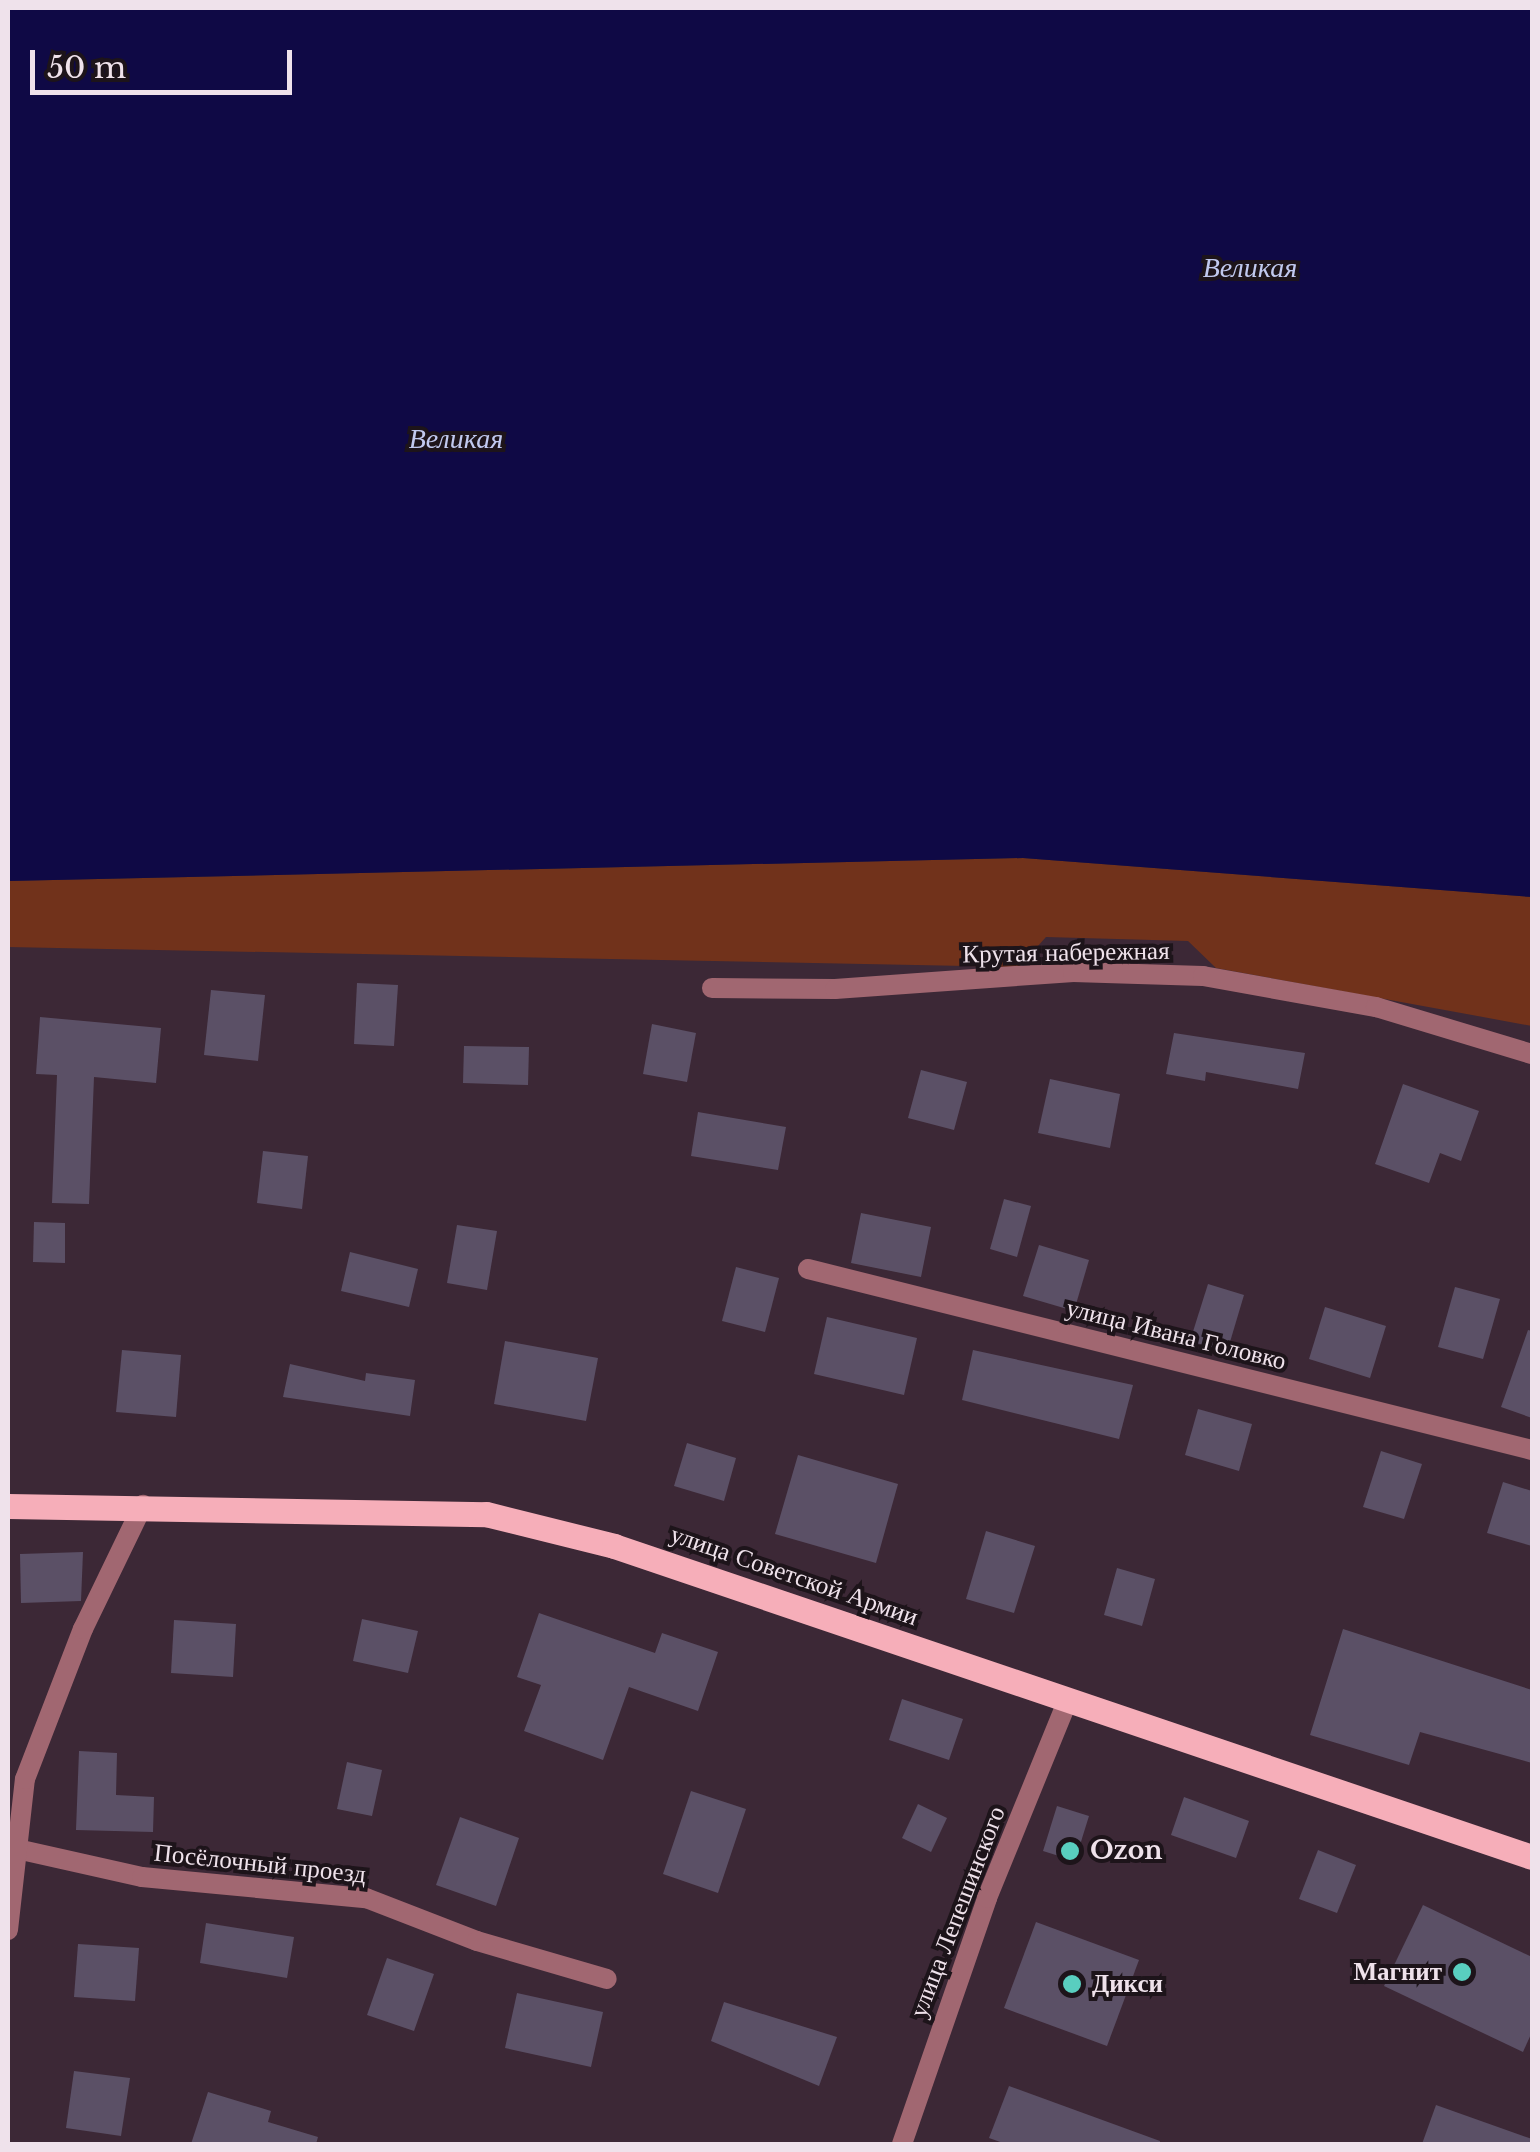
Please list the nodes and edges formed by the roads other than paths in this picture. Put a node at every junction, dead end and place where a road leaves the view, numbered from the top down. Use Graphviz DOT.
graph roads {
  1 [pos="712,988"];
  2 [pos="1532,1054"];
  3 [pos="808,1269"];
  4 [pos="1532,1450"];
  5 [pos="143,1505"];
  6 [pos="8,1506"];
  7 [pos="1068,1700"];
  8 [pos="17,1848"];
  9 [pos="1532,1857"];
  10 [pos="8,1930"];
  11 [pos="607,1980"];
  12 [pos="902,2144"];
  1 -- 2 [label="street, Крутая набережная"];
  3 -- 4 [label="street, улица Ивана Головко"];
  5 -- 6 [label="main road, улица Советской Армии"];
  5 -- 7 [label="main road, улица Советской Армии"];
  5 -- 8 [label="street"];
  7 -- 9 [label="main road, улица Советской Армии"];
  7 -- 12 [label="street, улица Лепешинского"];
  8 -- 10 [label="street"];
  8 -- 11 [label="street, Посёлочный проезд"];
}
